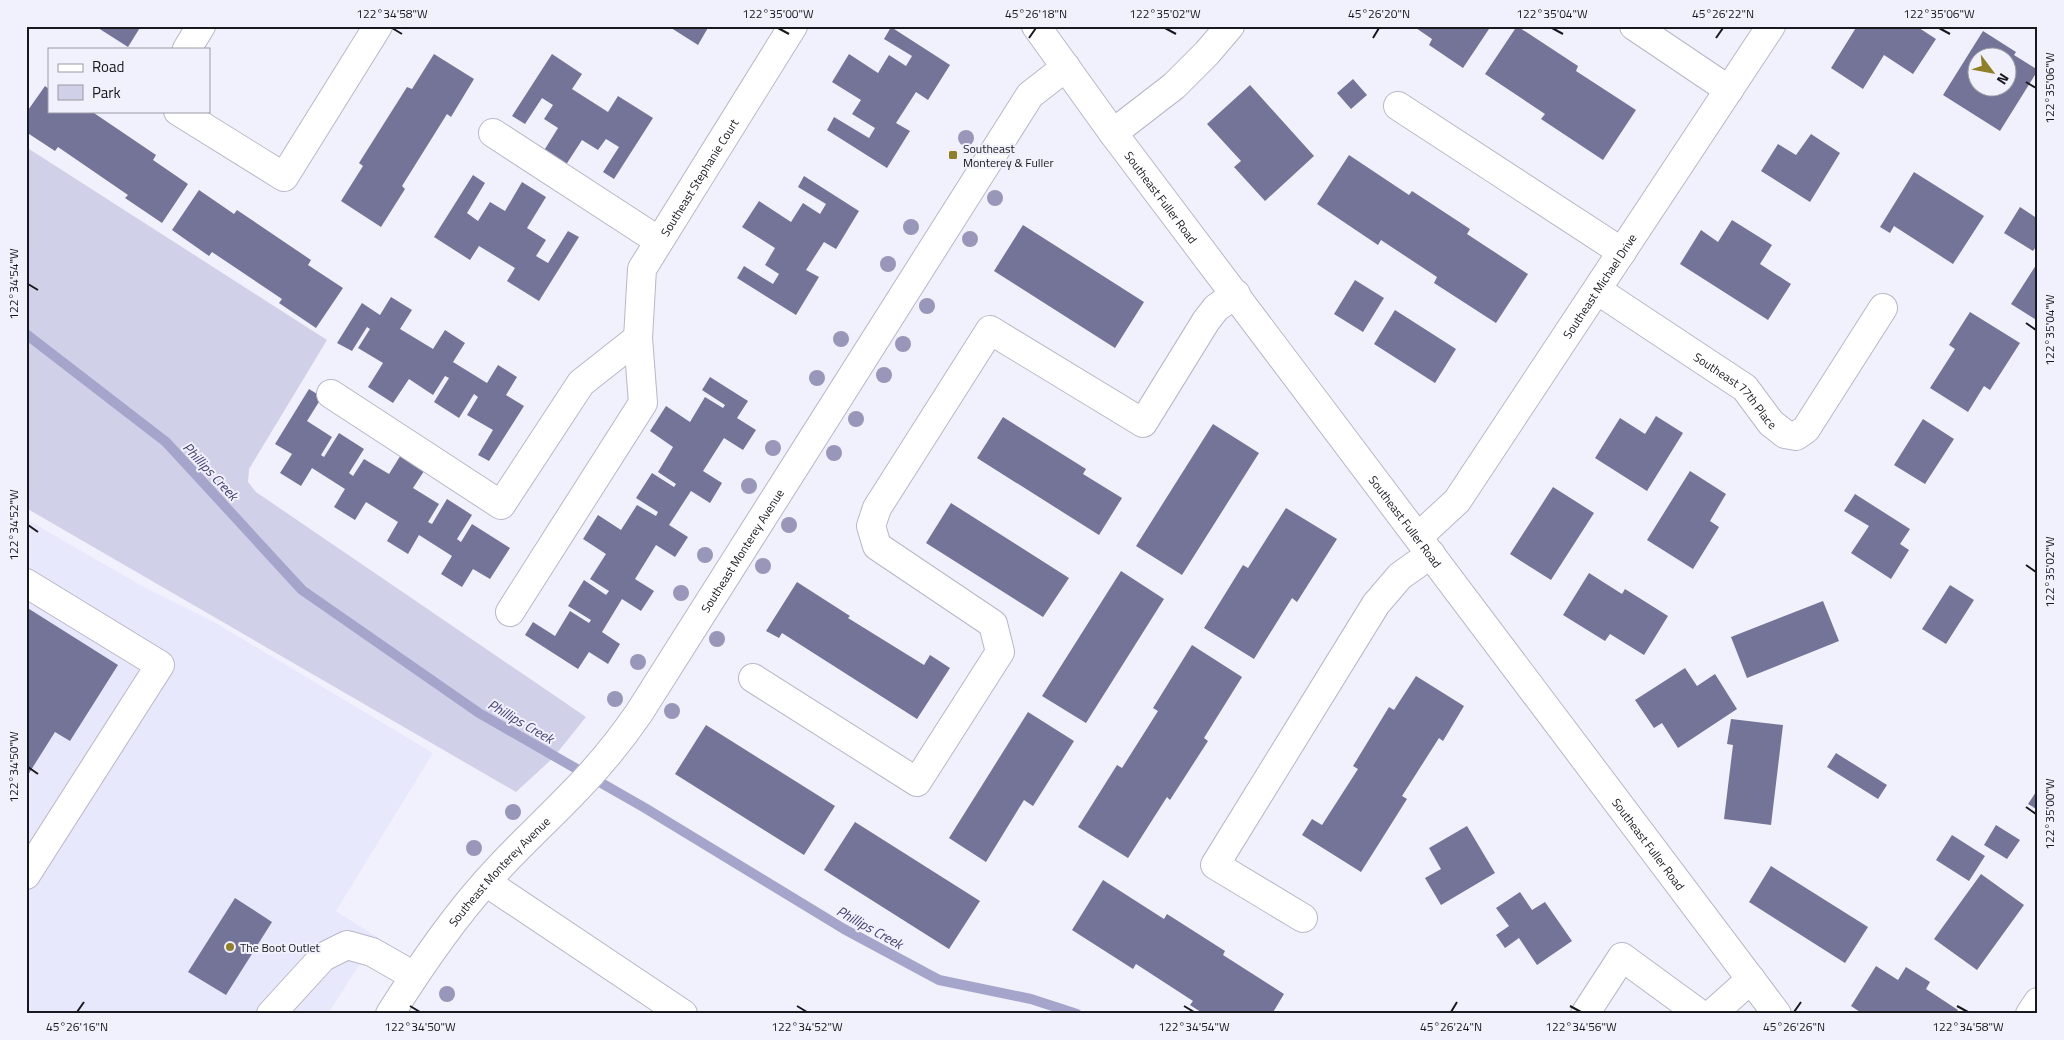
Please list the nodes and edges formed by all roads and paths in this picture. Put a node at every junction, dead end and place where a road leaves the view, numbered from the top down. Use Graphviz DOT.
graph roads {
  1 [pos="201,26"];
  2 [pos="378,26"];
  3 [pos="794,26"];
  4 [pos="1036,26"];
  5 [pos="1230,26"];
  6 [pos="1634,26"];
  7 [pos="1771,26"];
  8 [pos="188,48"];
  9 [pos="1066,66"];
  10 [pos="1729,90"];
  11 [pos="1398,106"];
  12 [pos="180,112"];
  13 [pos="493,133"];
  14 [pos="1113,133"];
  15 [pos="659,241"];
  16 [pos="1622,252"];
  17 [pos="1597,290"];
  18 [pos="1236,294"];
  19 [pos="1883,308"];
  20 [pos="638,338"];
  21 [pos="331,394"];
  22 [pos="1424,546"];
  23 [pos="26,583"];
  24 [pos="510,612"];
  25 [pos="753,678"];
  26 [pos="26,875"];
  27 [pos="486,882"];
  28 [pos="1303,918"];
  29 [pos="414,976"];
  30 [pos="1751,979"];
  31 [pos="2038,1002"];
  32 [pos="271,1014"];
  33 [pos="390,1014"];
  34 [pos="683,1014"];
  35 [pos="1585,1014"];
  36 [pos="1700,1014"];
  37 [pos="1712,1014"];
  38 [pos="1777,1014"];
  39 [pos="2030,1014"];
  1 -- 8 [label="street"];
  2 -- 12 [label="street"];
  3 -- 15 [label="street, Southeast Stephanie Court"];
  4 -- 9 [label="street, Southeast Fuller Road"];
  5 -- 14 [label="street"];
  6 -- 10 [label="street"];
  7 -- 10 [label="street, Southeast Michael Drive"];
  9 -- 14 [label="street, Southeast Fuller Road"];
  9 -- 27 [label="street, Southeast Monterey Avenue"];
  10 -- 16 [label="street, Southeast Michael Drive"];
  11 -- 16 [label="street"];
  13 -- 15 [label="street"];
  14 -- 18 [label="street, Southeast Fuller Road"];
  15 -- 20 [label="street, Southeast Stephanie Court"];
  16 -- 17 [label="street, Southeast Michael Drive"];
  17 -- 19 [label="street, Southeast 77th Place"];
  17 -- 22 [label="street, Southeast Michael Drive"];
  18 -- 22 [label="street, Southeast Fuller Road"];
  18 -- 25 [label="street"];
  20 -- 21 [label="street"];
  20 -- 24 [label="street, Southeast Stephanie Court"];
  22 -- 28 [label="street, Southeast Michael Drive"];
  22 -- 30 [label="street, Southeast Fuller Road"];
  23 -- 26 [label="street"];
  27 -- 29 [label="street, Southeast Monterey Avenue"];
  27 -- 34 [label="street"];
  29 -- 32 [label="street"];
  29 -- 33 [label="street, Southeast Monterey Avenue"];
  30 -- 37 [label="street"];
  30 -- 38 [label="street, Southeast Fuller Road"];
  31 -- 39 [label="street"];
  35 -- 36 [label="street"];
}
